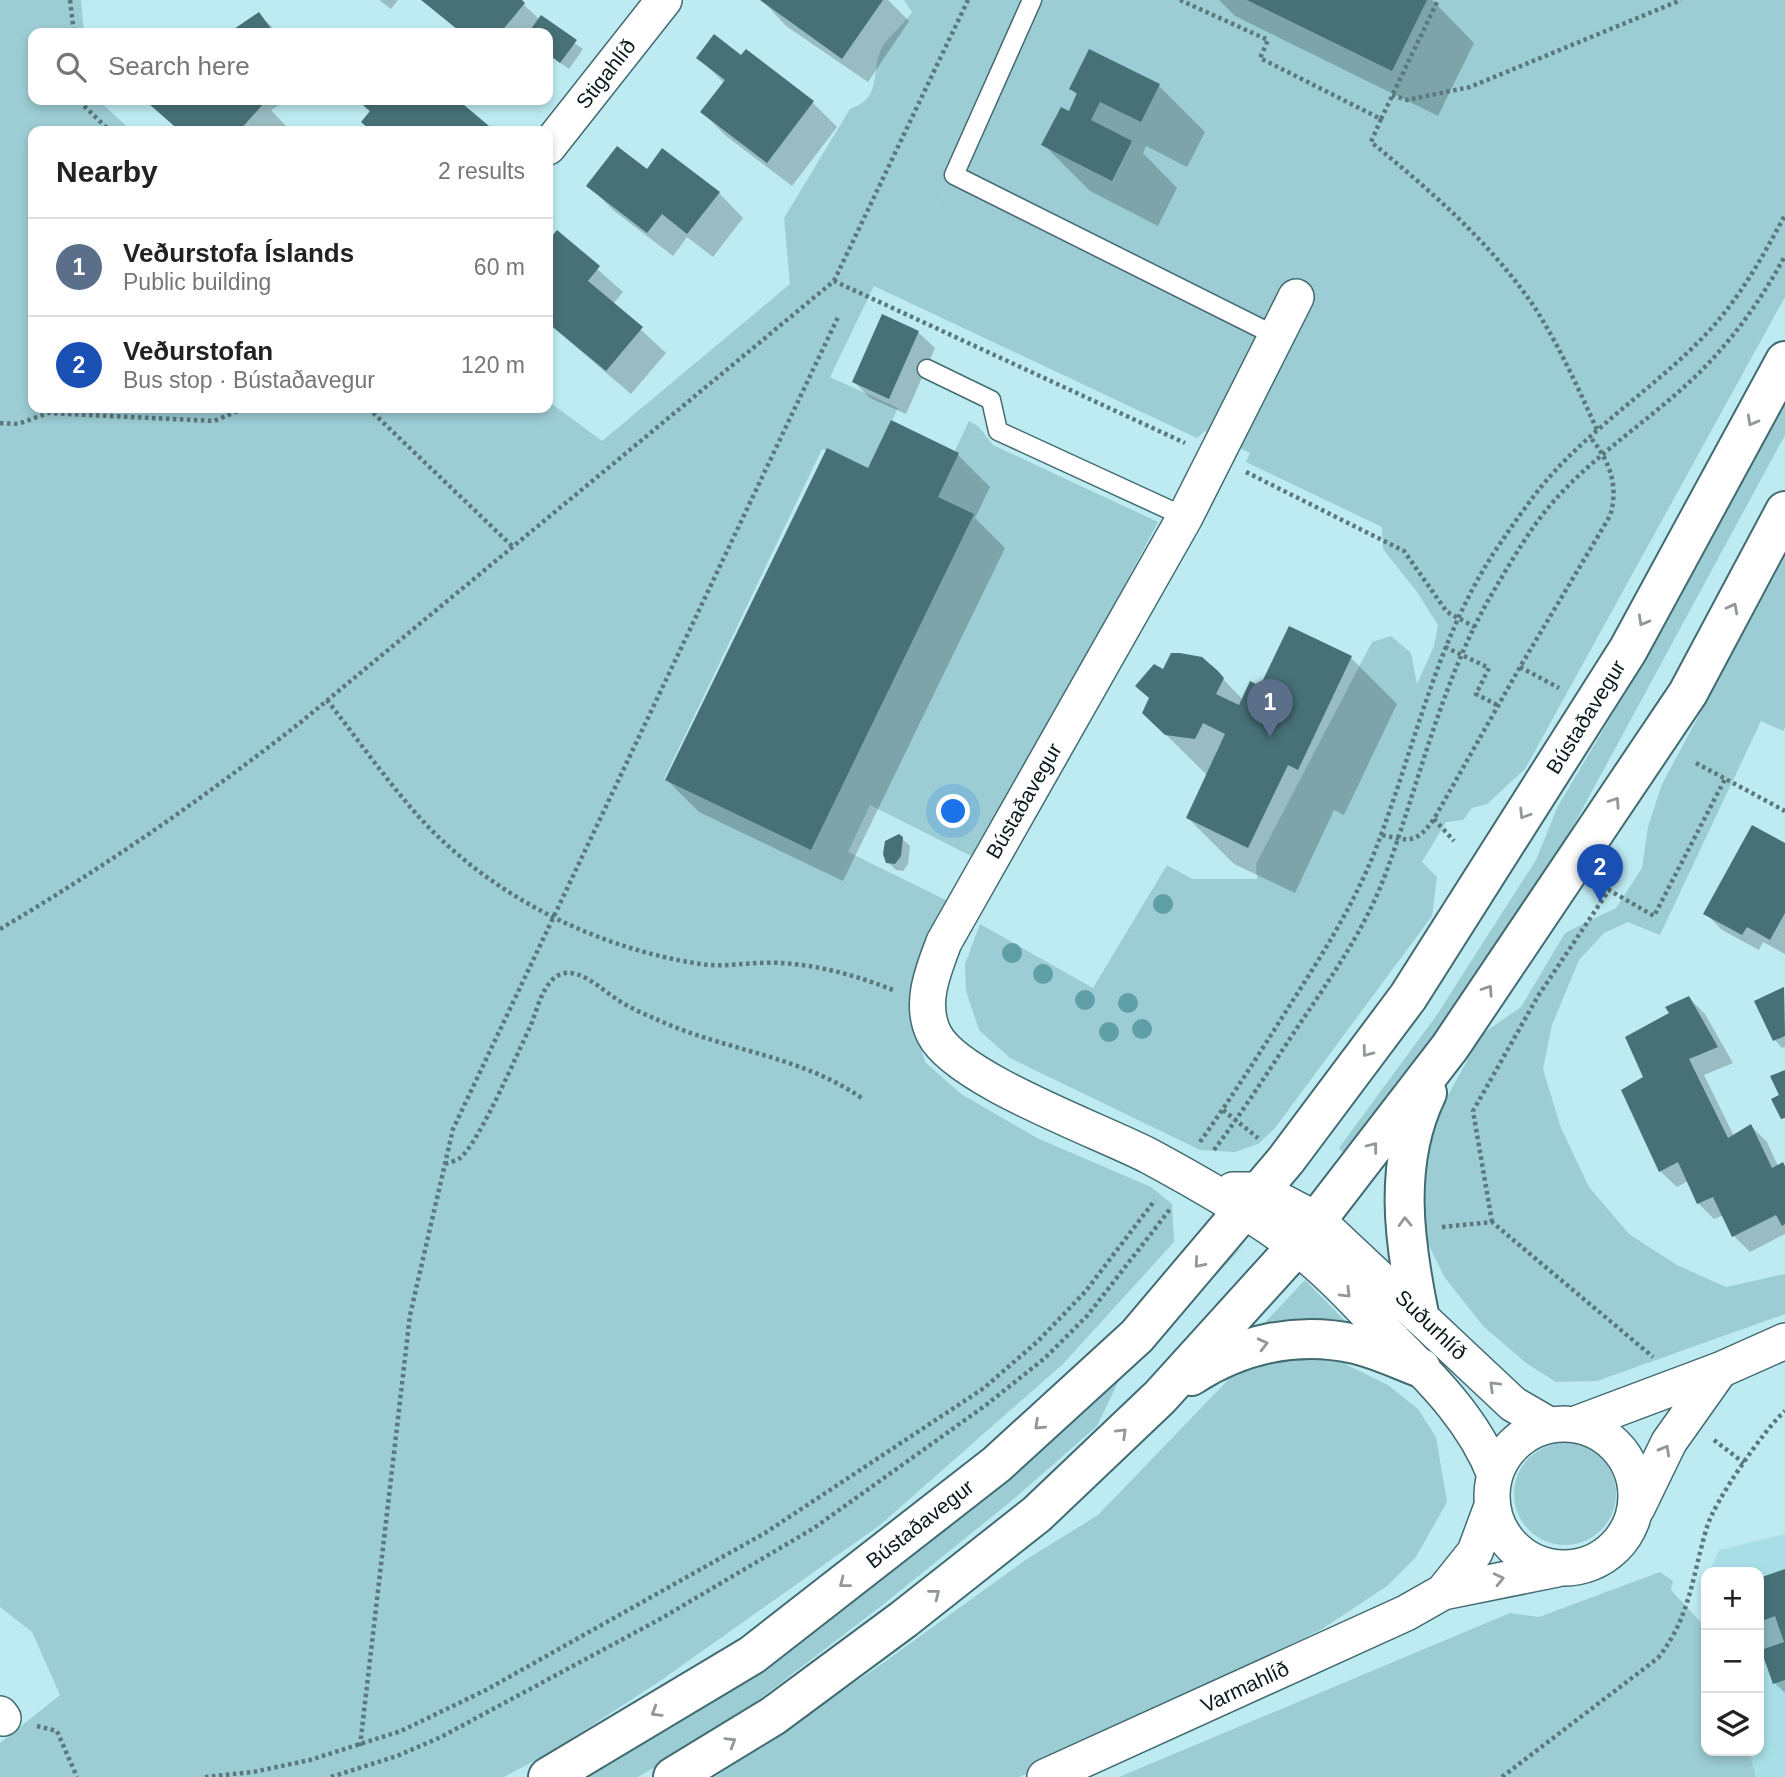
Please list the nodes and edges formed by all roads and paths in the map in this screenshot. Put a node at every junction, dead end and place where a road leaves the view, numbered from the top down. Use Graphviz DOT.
graph roads {
  1 [pos="70,0"];
  2 [pos="664,0"];
  3 [pos="968,0"];
  4 [pos="1032,0"];
  5 [pos="1180,0"];
  6 [pos="1438,0"];
  7 [pos="1681,0"];
  8 [pos="73,28"];
  9 [pos="1392,95"];
  10 [pos="83,105"];
  11 [pos="1381,119"];
  12 [pos="105,126"];
  13 [pos="553,141"];
  14 [pos="1785,215"];
  15 [pos="1785,256"];
  16 [pos="834,281"];
  17 [pos="1296,297"];
  18 [pos="839,315"];
  19 [pos="1276,336"];
  20 [pos="1785,361"];
  21 [pos="926,369"];
  22 [pos="48,413"];
  23 [pos="48,413"];
  24 [pos="233,413"];
  25 [pos="373,413"];
  26 [pos="0,424"];
  27 [pos="1598,432"];
  28 [pos="1591,438"];
  29 [pos="1603,453"];
  30 [pos="1785,511"];
  31 [pos="1185,517"];
  32 [pos="1445,647"];
  33 [pos="1462,655"];
  34 [pos="1520,667"];
  35 [pos="1570,694"];
  36 [pos="327,700"];
  37 [pos="1497,705"];
  38 [pos="1696,763"];
  39 [pos="1725,779"];
  40 [pos="1785,811"];
  41 [pos="1434,819"];
  42 [pos="1381,835"];
  43 [pos="1397,838"];
  44 [pos="1454,841"];
  45 [pos="1599,896"];
  46 [pos="1595,910"];
  47 [pos="554,917"];
  48 [pos="0,929"];
  49 [pos="926,1003"];
  50 [pos="1450,1047"];
  51 [pos="863,1099"];
  52 [pos="1223,1110"];
  53 [pos="1236,1121"];
  54 [pos="1264,1143"];
  55 [pos="1196,1147"];
  56 [pos="1212,1152"];
  57 [pos="444,1164"];
  58 [pos="1161,1191"];
  59 [pos="1190,1196"];
  60 [pos="1252,1201"];
  61 [pos="1492,1222"];
  62 [pos="1430,1228"];
  63 [pos="1307,1233"];
  64 [pos="1419,1314"];
  65 [pos="1785,1341"];
  66 [pos="1661,1364"];
  67 [pos="1421,1368"];
  68 [pos="1720,1370"];
  69 [pos="1160,1397"];
  70 [pos="1785,1411"];
  71 [pos="1563,1424"];
  72 [pos="1712,1438"];
  73 [pos="1744,1463"];
  74 [pos="1493,1490"];
  75 [pos="1636,1511"];
  76 [pos="1557,1569"];
  77 [pos="1443,1592"];
  78 [pos="1,1716"];
  79 [pos="360,1746"];
  80 [pos="77,1777"];
  81 [pos="205,1777"];
  82 [pos="331,1777"];
  83 [pos="548,1777"];
  84 [pos="673,1777"];
  85 [pos="1045,1777"];
  86 [pos="1502,1777"];
  1 -- 8 [label="path"];
  2 -- 13 [label="street, Stigahlíð"];
  3 -- 16 [label="path"];
  4 -- 19 [label="lane"];
  5 -- 11 [label="path"];
  6 -- 9 [label="path"];
  7 -- 9 [label="path"];
  9 -- 11 [label="path"];
  10 -- 12 [label="path"];
  11 -- 27 [label="path"];
  14 -- 27 [label="path"];
  15 -- 29 [label="path"];
  17 -- 19 [label="street, Bústaðavegur"];
  18 -- 47 [label="path"];
  19 -- 31 [label="street, Bústaðavegur"];
  20 -- 60 [label="main road, Bústaðavegur, one-way"];
  21 -- 31 [label="lane"];
  22 -- 26 [label="path"];
  23 -- 24 [label="path"];
  25 -- 36 [label="path"];
  27 -- 28 [label="path"];
  28 -- 29 [label="path"];
  28 -- 32 [label="path"];
  29 -- 33 [label="path"];
  29 -- 34 [label="path"];
  50 -- 30 [label="main road, one-way"];
  31 -- 49 [label="street, Bústaðavegur"];
  32 -- 33 [label="path"];
  32 -- 42 [label="path"];
  33 -- 37 [label="path"];
  33 -- 43 [label="path"];
  34 -- 35 [label="path"];
  34 -- 37 [label="path"];
  36 -- 47 [label="path"];
  36 -- 48 [label="path"];
  37 -- 41 [label="path"];
  38 -- 39 [label="path"];
  39 -- 40 [label="path"];
  39 -- 46 [label="path"];
  41 -- 43 [label="path"];
  41 -- 44 [label="path"];
  42 -- 43 [label="path"];
  42 -- 52 [label="path"];
  43 -- 53 [label="path"];
  45 -- 46 [label="path"];
  46 -- 61 [label="path"];
  47 -- 49 [label="path"];
  47 -- 57 [label="path"];
  49 -- 59 [label="street, Bústaðavegur"];
  63 -- 50 [label="main road, one-way"];
  64 -- 50 [label="main road, one-way"];
  51 -- 57 [label="path"];
  52 -- 53 [label="path"];
  52 -- 55 [label="path"];
  53 -- 54 [label="path"];
  53 -- 56 [label="path"];
  57 -- 79 [label="path"];
  58 -- 79 [label="path"];
  59 -- 60 [label="street, Bústaðavegur"];
  59 -- 82 [label="path"];
  60 -- 63 [label="street, Bústaðavegur"];
  60 -- 83 [label="main road, Bústaðavegur, one-way"];
  61 -- 62 [label="path"];
  61 -- 66 [label="path"];
  63 -- 64 [label="street, Suðurhlíð"];
  63 -- 67 [label="street, Suðurhlíð, one-way"];
  63 -- 69 [label="main road"];
  71 -- 64 [label="street, Suðurhlíð, one-way"];
  65 -- 68 [label="street"];
  69 -- 67 [label="main road, one-way"];
  67 -- 74 [label="street, Suðurhlíð"];
  68 -- 71 [label="street"];
  75 -- 68 [label="street, one-way"];
  84 -- 69 [label="main road, one-way"];
  70 -- 73 [label="path"];
  71 -- 74 [label="street"];
  71 -- 75 [label="street"];
  72 -- 73 [label="path"];
  73 -- 86 [label="path"];
  74 -- 76 [label="street"];
  74 -- 77 [label="street, Varmahlíð"];
  75 -- 76 [label="street"];
  77 -- 76 [label="street, Varmahlíð, one-way"];
  77 -- 85 [label="street, Varmahlíð"];
  78 -- 80 [label="path"];
  79 -- 81 [label="path"];
}
